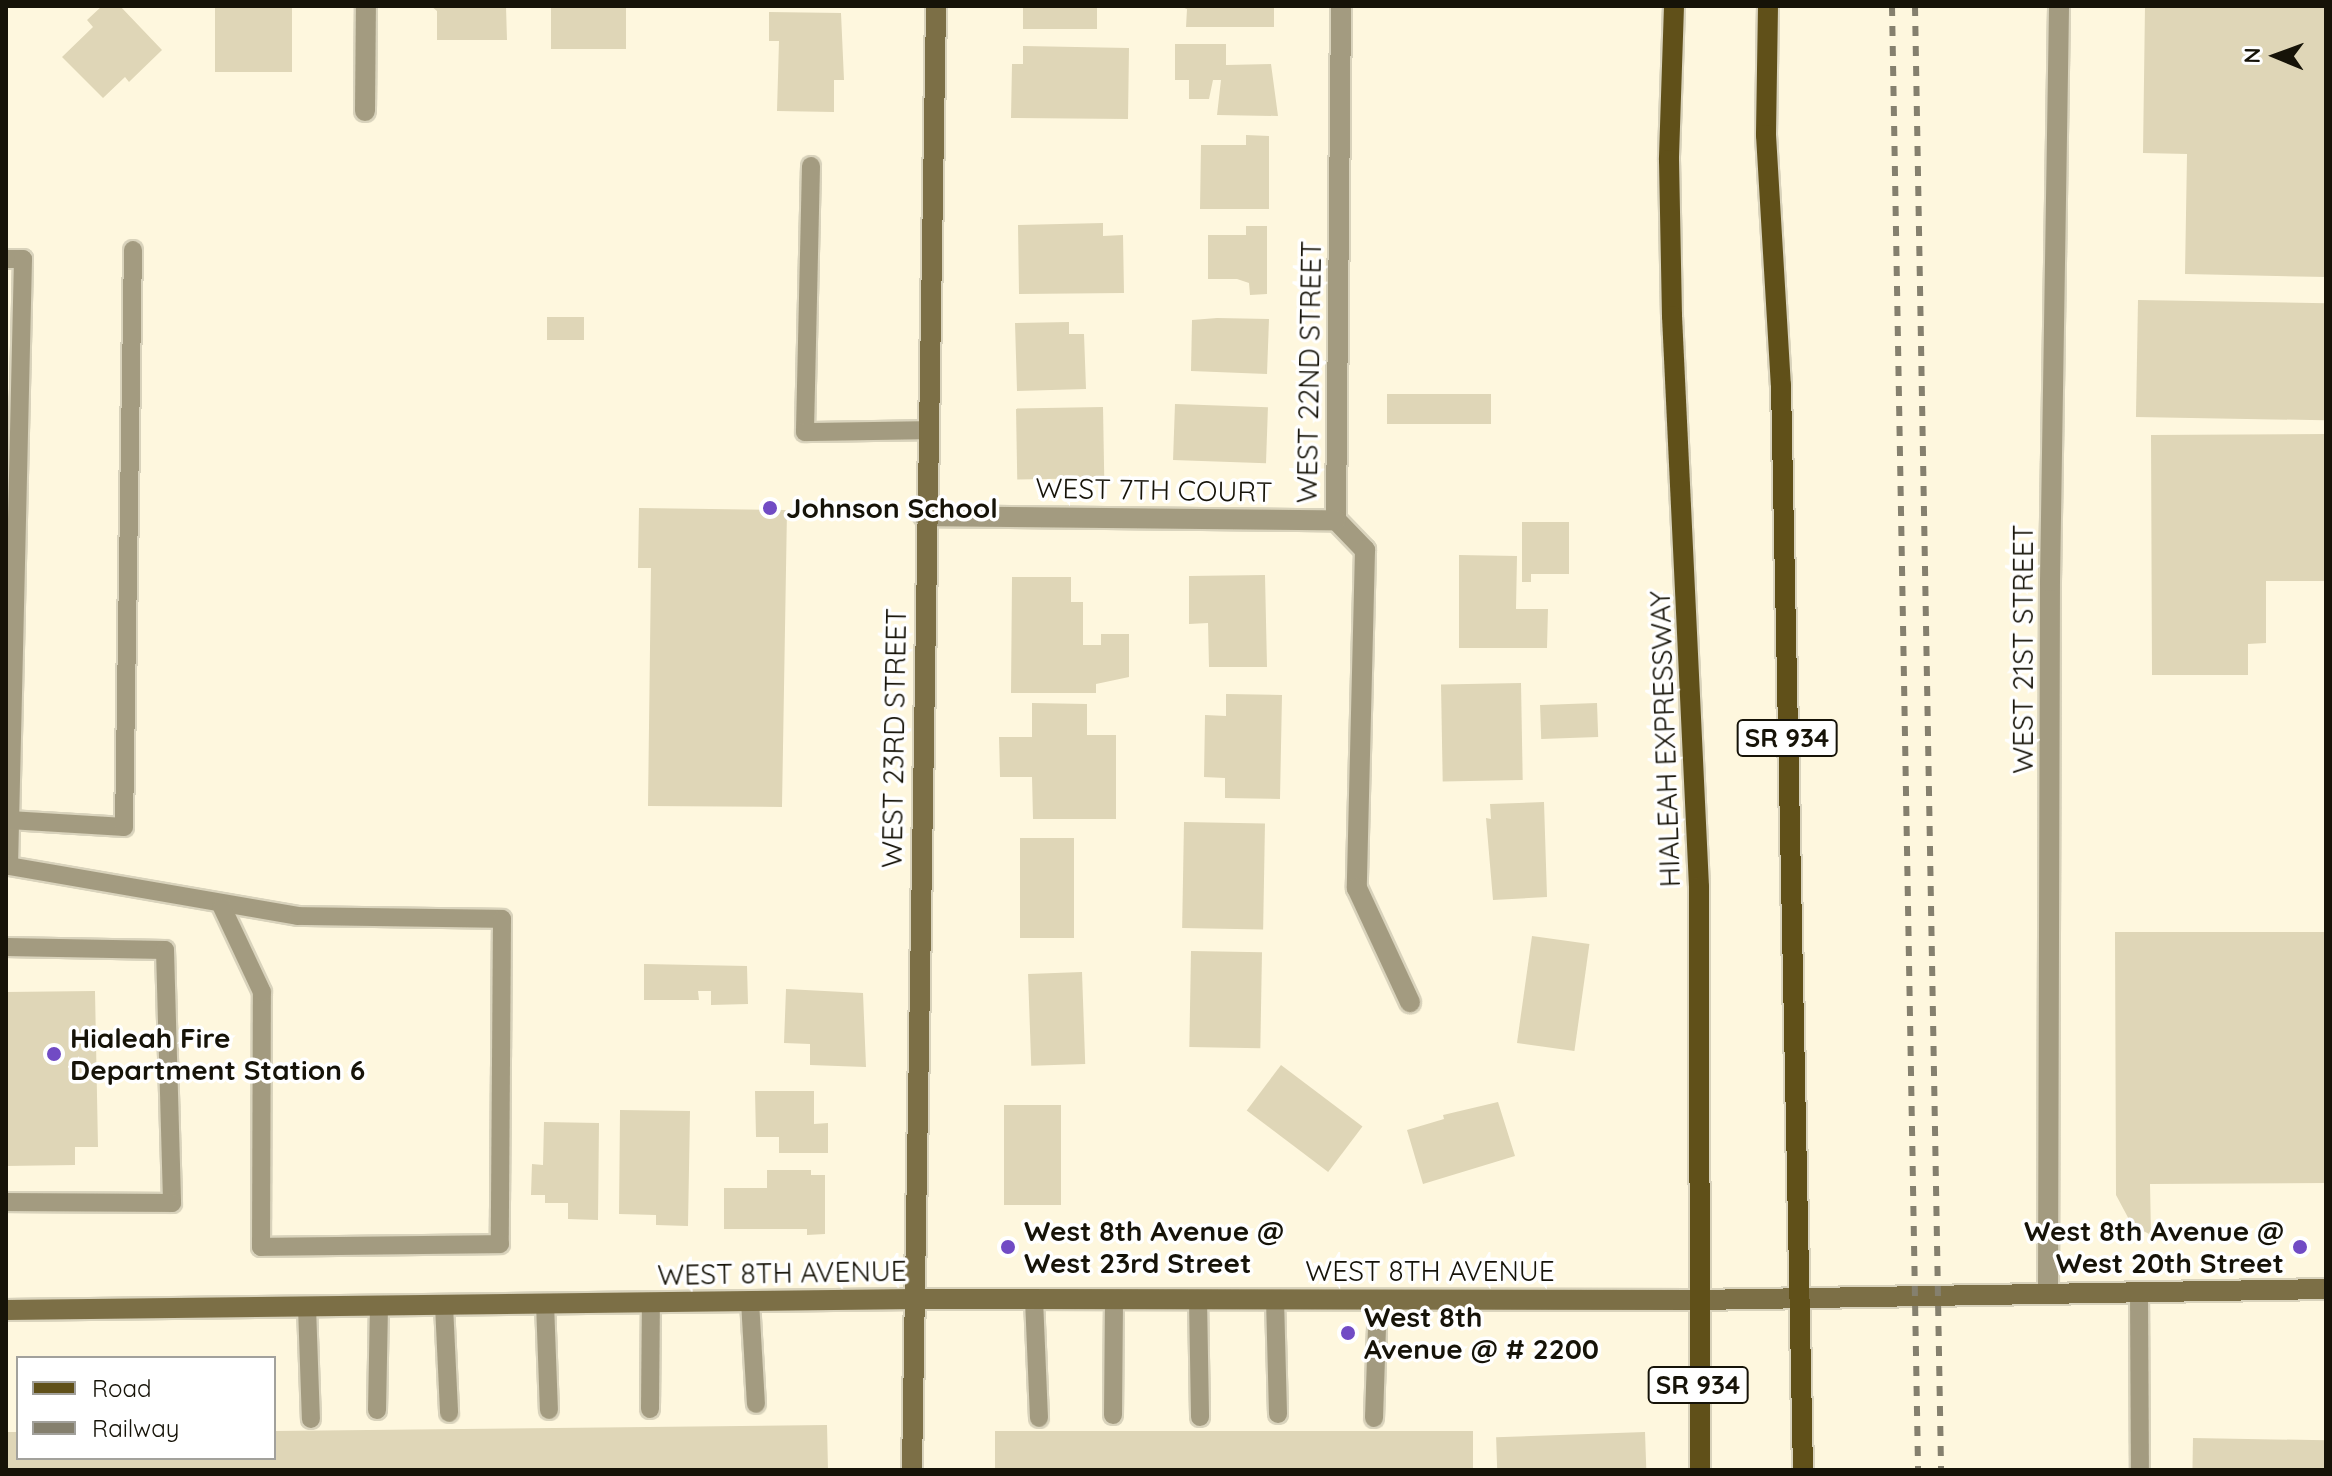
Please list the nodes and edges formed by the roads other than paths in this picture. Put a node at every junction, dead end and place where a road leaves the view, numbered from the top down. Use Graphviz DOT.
graph roads {
  1 [pos="366,6"];
  2 [pos="936,6"];
  3 [pos="1341,6"];
  4 [pos="1674,6"];
  5 [pos="1768,6"];
  6 [pos="2059,6"];
  7 [pos="365,111"];
  8 [pos="811,166"];
  9 [pos="133,250"];
  10 [pos="6,259"];
  11 [pos="927,430"];
  12 [pos="924,516"];
  13 [pos="1336,520"];
  14 [pos="10,820"];
  15 [pos="222,907"];
  16 [pos="6,947"];
  17 [pos="1410,1002"];
  18 [pos="6,1202"];
  19 [pos="2326,1289"];
  20 [pos="2139,1292"];
  21 [pos="2048,1293"];
  22 [pos="1801,1297"];
  23 [pos="916,1299"];
  24 [pos="1034,1299"];
  25 [pos="1114,1299"];
  26 [pos="1198,1299"];
  27 [pos="1275,1299"];
  28 [pos="1378,1299"];
  29 [pos="1697,1300"];
  30 [pos="750,1301"];
  31 [pos="545,1303"];
  32 [pos="651,1303"];
  33 [pos="444,1305"];
  34 [pos="379,1306"];
  35 [pos="307,1307"];
  36 [pos="6,1310"];
  37 [pos="756,1404"];
  38 [pos="650,1409"];
  39 [pos="377,1410"];
  40 [pos="549,1410"];
  41 [pos="449,1413"];
  42 [pos="1278,1414"];
  43 [pos="1113,1415"];
  44 [pos="1200,1417"];
  45 [pos="1039,1418"];
  46 [pos="1374,1418"];
  47 [pos="311,1419"];
  48 [pos="912,1470"];
  49 [pos="1700,1470"];
  50 [pos="1803,1470"];
  51 [pos="2140,1470"];
  1 -- 7 [label="street"];
  2 -- 11 [label="street, WEST 23RD STREET"];
  3 -- 13 [label="street, WEST 22ND STREET"];
  4 -- 29 [label="main road, HIALEAH EXPRESSWAY / SR 934"];
  5 -- 22 [label="main road, SR 934"];
  6 -- 21 [label="street, WEST 21ST STREET"];
  8 -- 11 [label="lane"];
  9 -- 14 [label="lane"];
  10 -- 14 [label="lane"];
  11 -- 12 [label="street, WEST 23RD STREET"];
  12 -- 13 [label="street, WEST 7TH COURT"];
  12 -- 23 [label="street, WEST 23RD STREET"];
  13 -- 17 [label="street, WEST 22ND STREET"];
  14 -- 15 [label="lane"];
  15 -- 15 [label="lane"];
  16 -- 18 [label="lane"];
  19 -- 20 [label="street, WEST 8TH AVENUE"];
  20 -- 21 [label="street, WEST 8TH AVENUE"];
  20 -- 51 [label="lane"];
  21 -- 22 [label="street, WEST 8TH AVENUE"];
  22 -- 29 [label="street, WEST 8TH AVENUE"];
  22 -- 50 [label="main road, SR 934"];
  23 -- 24 [label="street, WEST 8TH AVENUE"];
  23 -- 30 [label="street, WEST 8TH AVENUE"];
  23 -- 48 [label="street, WEST 23RD STREET"];
  24 -- 25 [label="street, WEST 8TH AVENUE"];
  24 -- 45 [label="lane"];
  25 -- 26 [label="street, WEST 8TH AVENUE"];
  25 -- 43 [label="lane"];
  26 -- 27 [label="street, WEST 8TH AVENUE"];
  26 -- 44 [label="lane"];
  27 -- 28 [label="street, WEST 8TH AVENUE"];
  27 -- 42 [label="lane"];
  28 -- 29 [label="street, WEST 8TH AVENUE"];
  28 -- 46 [label="lane"];
  29 -- 49 [label="main road, HIALEAH EXPRESSWAY / SR 934"];
  30 -- 32 [label="street, WEST 8TH AVENUE"];
  30 -- 37 [label="lane"];
  31 -- 32 [label="street, WEST 8TH AVENUE"];
  31 -- 33 [label="street, WEST 8TH AVENUE"];
  31 -- 40 [label="lane"];
  32 -- 38 [label="lane"];
  33 -- 34 [label="street, WEST 8TH AVENUE"];
  33 -- 41 [label="lane"];
  34 -- 35 [label="street, WEST 8TH AVENUE"];
  34 -- 39 [label="lane"];
  35 -- 36 [label="street, WEST 8TH AVENUE"];
  35 -- 47 [label="lane"];
}
